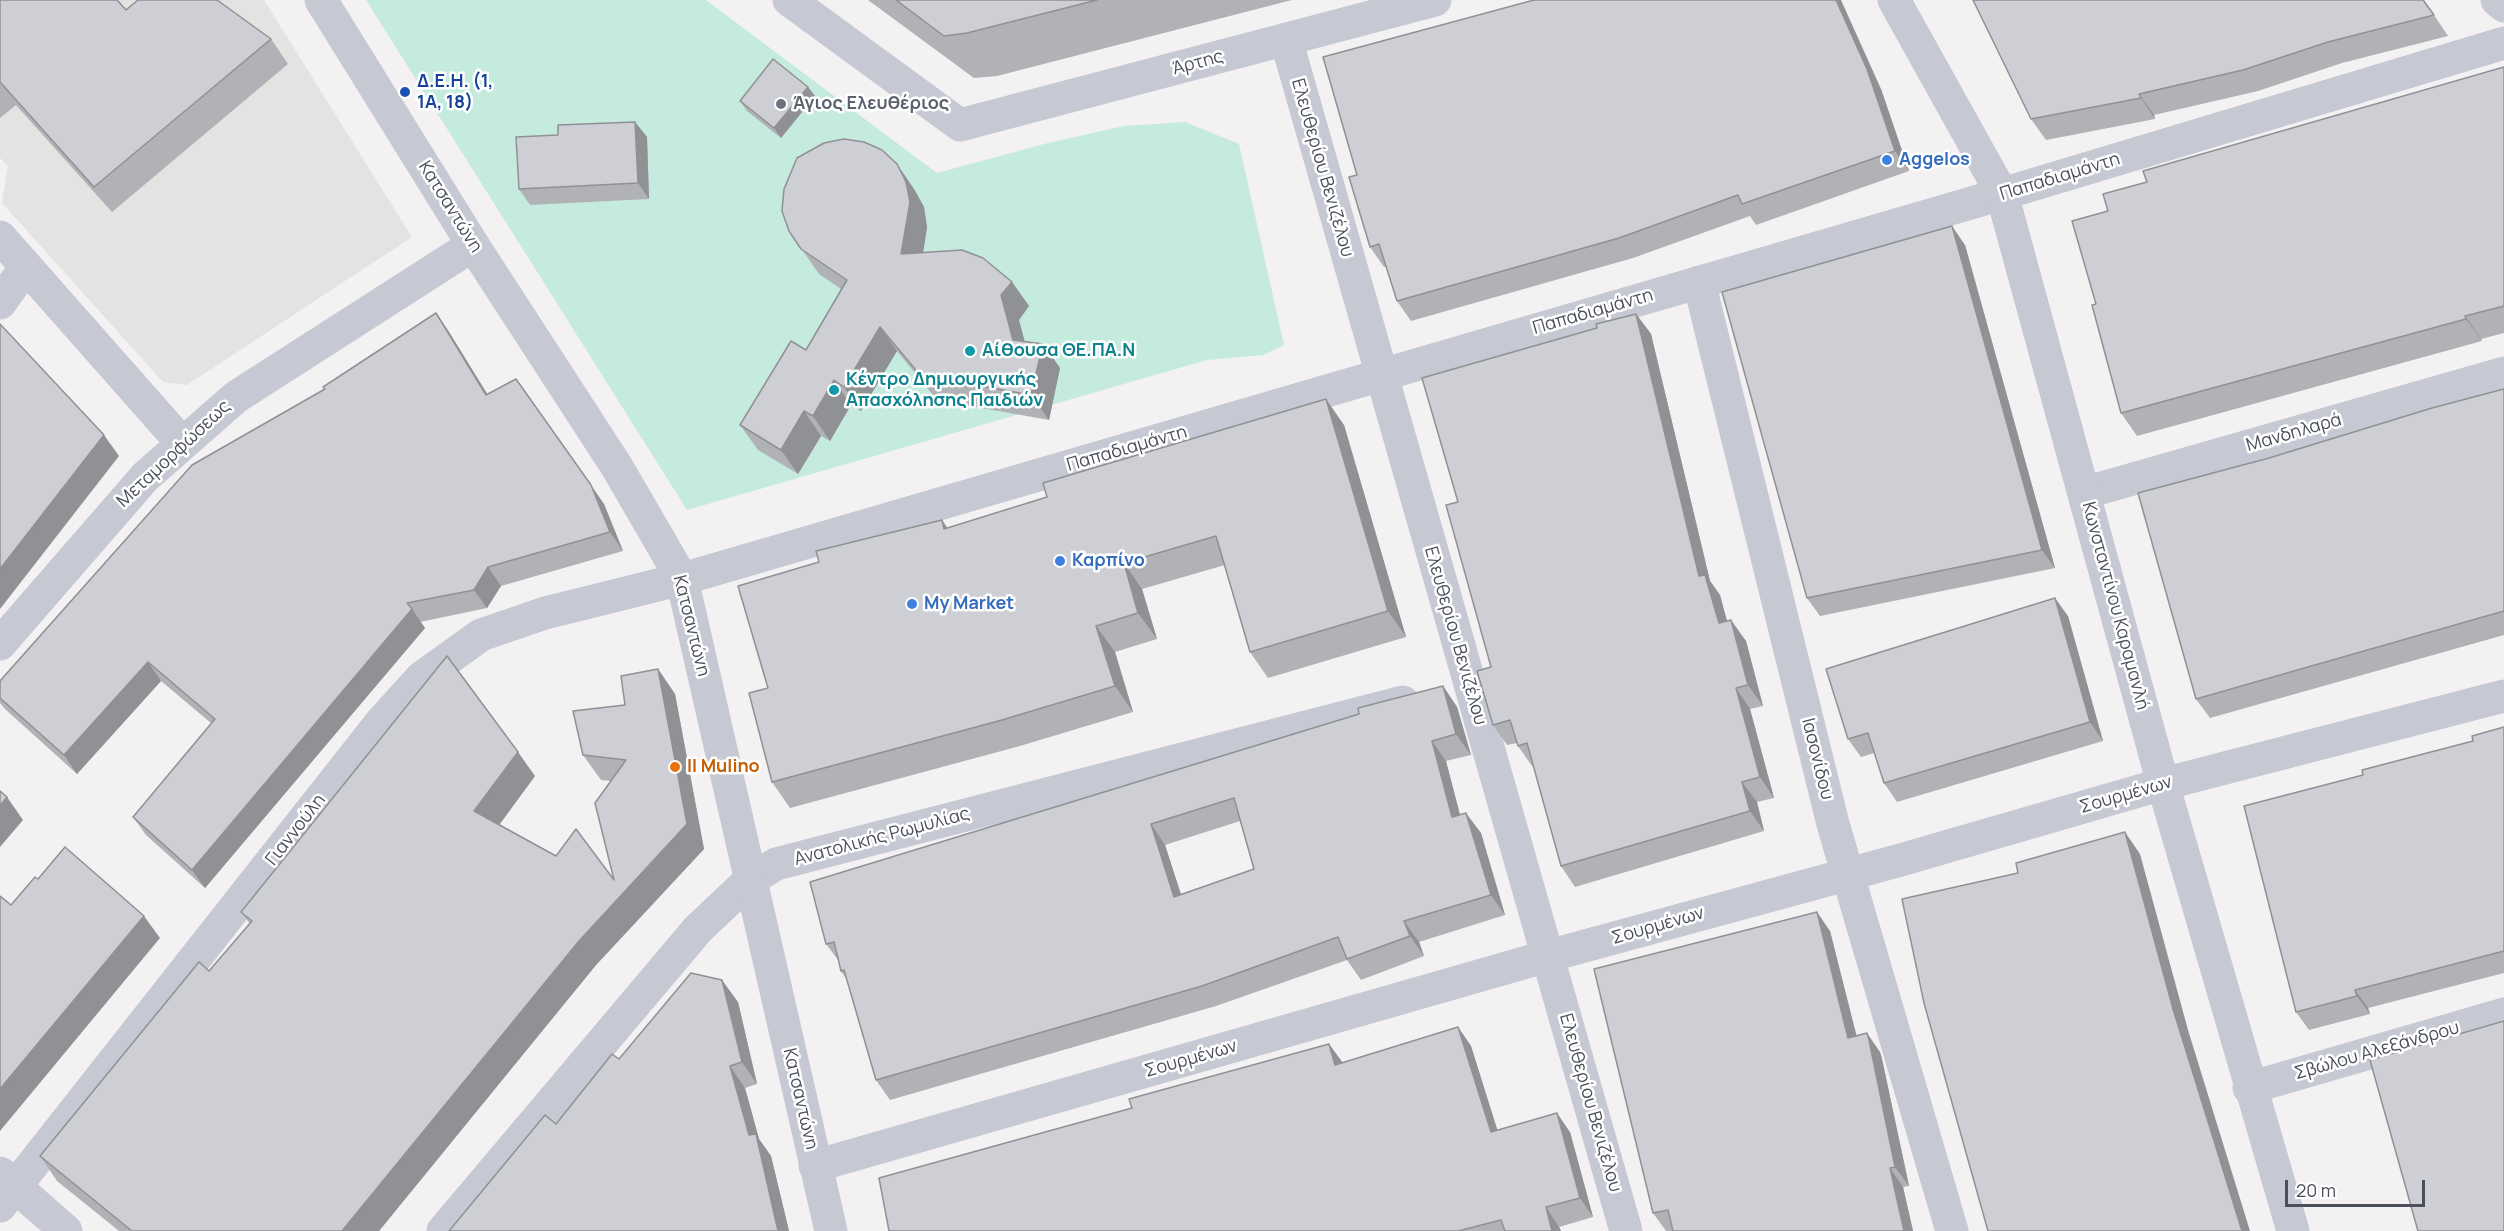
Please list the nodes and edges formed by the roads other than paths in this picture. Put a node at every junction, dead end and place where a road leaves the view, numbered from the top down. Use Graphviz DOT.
graph roads {
  1 [pos="321,0"];
  2 [pos="789,0"];
  3 [pos="1435,0"];
  4 [pos="1894,0"];
  5 [pos="2497,0"];
  6 [pos="2504,6"];
  7 [pos="1286,39"];
  8 [pos="2504,44"];
  9 [pos="2002,194"];
  10 [pos="0,237"];
  11 [pos="473,244"];
  12 [pos="26,267"];
  13 [pos="1699,282"];
  14 [pos="0,303"];
  15 [pos="2504,373"];
  16 [pos="1380,375"];
  17 [pos="182,443"];
  18 [pos="2084,493"];
  19 [pos="682,579"];
  20 [pos="0,645"];
  21 [pos="1449,689"];
  22 [pos="2504,696"];
  23 [pos="2163,784"];
  24 [pos="1849,873"];
  25 [pos="750,880"];
  26 [pos="1548,956"];
  27 [pos="2504,1014"];
  28 [pos="2249,1088"];
  29 [pos="815,1166"];
  30 [pos="5,1188"];
  31 [pos="66,1231"];
  32 [pos="443,1231"];
  33 [pos="831,1231"];
  34 [pos="1626,1231"];
  35 [pos="1952,1231"];
  36 [pos="2293,1231"];
  1 -- 11 [label="street, Κατσαντώνη"];
  2 -- 7 [label="street, Άρτης"];
  3 -- 7 [label="street, Άρτης"];
  4 -- 9 [label="street, Κωνσταντίνου Καραμανλή"];
  5 -- 6 [label="street"];
  7 -- 16 [label="street, Ελευθερίου Βενιζέλου"];
  8 -- 9 [label="street, Παπαδιαμάντη"];
  9 -- 13 [label="street, Παπαδιαμάντη"];
  9 -- 18 [label="street, Κωνσταντίνου Καραμανλή"];
  10 -- 12 [label="street"];
  11 -- 17 [label="street, Μεταμορφώσεως"];
  11 -- 19 [label="street, Κατσαντώνη"];
  12 -- 14 [label="street"];
  12 -- 17 [label="street"];
  13 -- 16 [label="street, Παπαδιαμάντη"];
  13 -- 24 [label="street, Ιασoνίδου"];
  15 -- 18 [label="street, Μανδηλαρά"];
  16 -- 19 [label="street, Παπαδιαμάντη"];
  16 -- 21 [label="street, Ελευθερίου Βενιζέλου"];
  17 -- 20 [label="street, Μεταμορφώσεως"];
  18 -- 23 [label="street, Κωνσταντίνου Καραμανλή"];
  19 -- 25 [label="street, Κατσαντώνη"];
  19 -- 30 [label="street, Γιαννούλη"];
  21 -- 25 [label="street, Ανατολικής Ρωμυλίας"];
  21 -- 26 [label="street, Ελευθερίου Βενιζέλου"];
  22 -- 23 [label="street, Σουρμένων"];
  23 -- 24 [label="street, Σουρμένων"];
  23 -- 28 [label="street, Κωνσταντίνου Καραμανλή"];
  24 -- 26 [label="street, Σουρμένων"];
  24 -- 35 [label="street, Ιασoνίδου"];
  25 -- 29 [label="street, Κατσαντώνη"];
  25 -- 32 [label="street, Ανατολικής Ρωμυλίας"];
  26 -- 29 [label="street, Σουρμένων"];
  26 -- 34 [label="street, Ελευθερίου Βενιζέλου"];
  27 -- 28 [label="street, Σβώλου Αλεξάνδρου"];
  28 -- 36 [label="street, Κωνσταντίνου Καραμανλή"];
  29 -- 33 [label="street, Κατσαντώνη"];
  30 -- 31 [label="street"];
}
